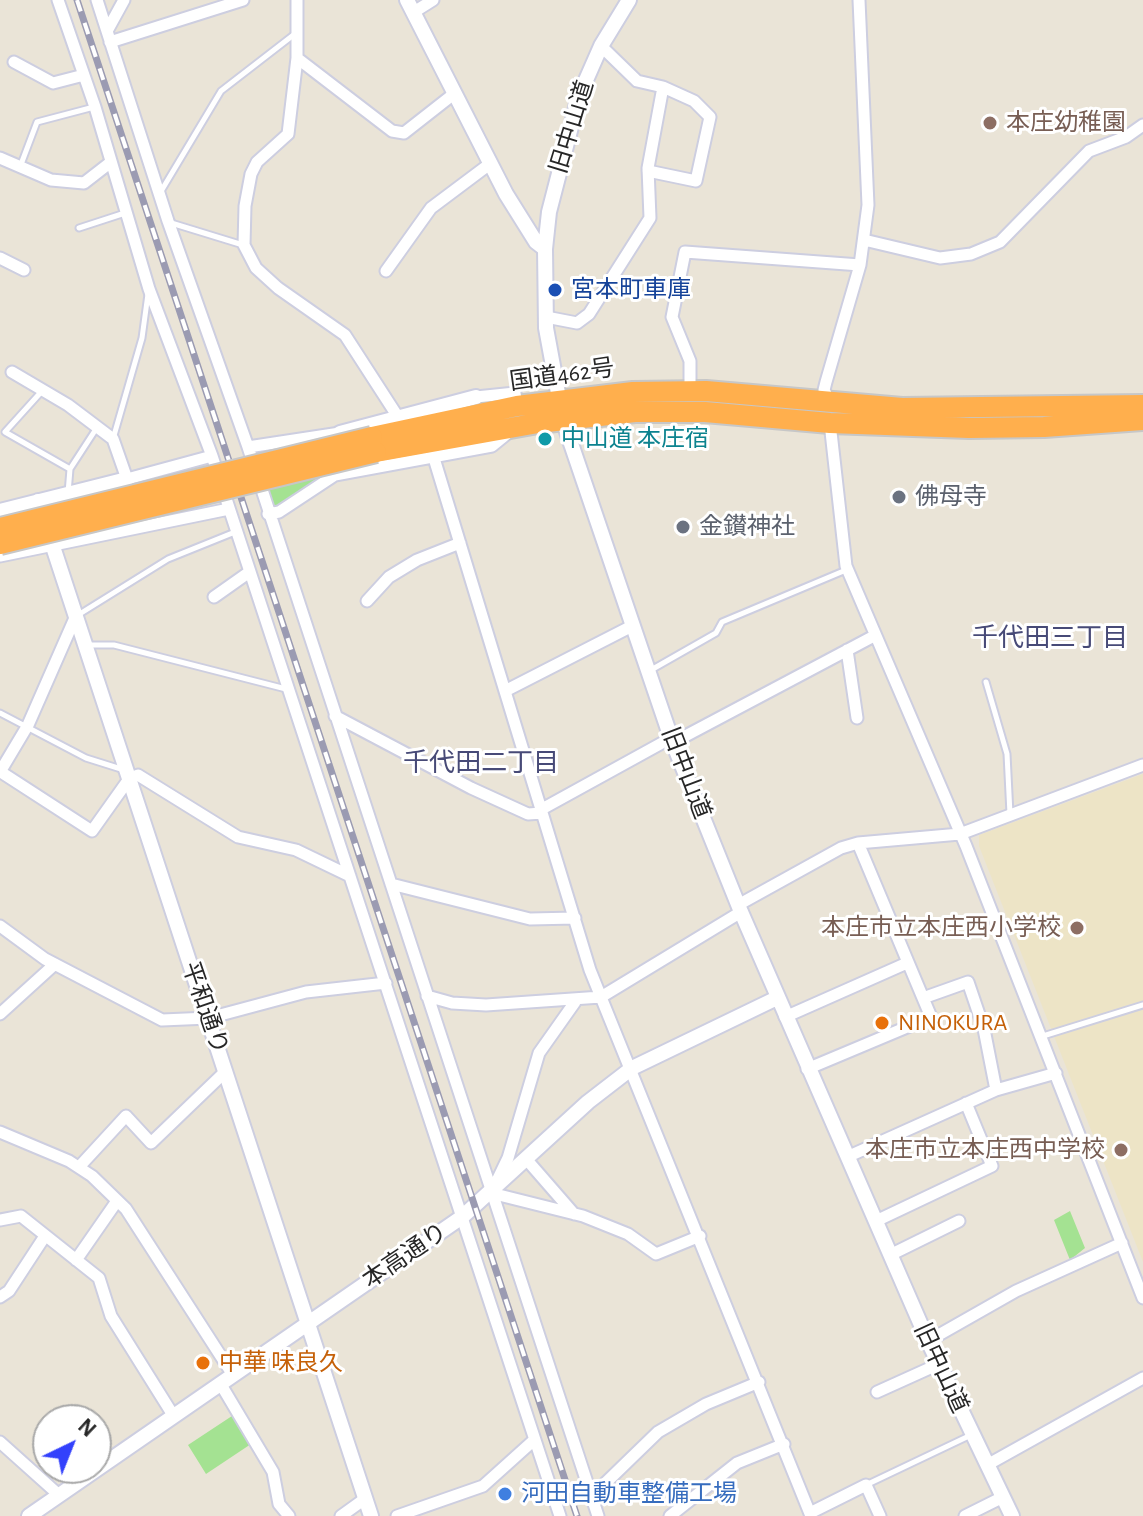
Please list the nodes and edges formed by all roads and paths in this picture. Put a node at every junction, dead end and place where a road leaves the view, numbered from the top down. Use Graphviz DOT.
graph roads {
  1 [pos="58,0"];
  2 [pos="97,0"];
  3 [pos="124,0"];
  4 [pos="243,0"];
  5 [pos="297,0"];
  6 [pos="433,0"];
  7 [pos="629,0"];
  8 [pos="859,0"];
  9 [pos="410,6"];
  10 [pos="297,32"];
  11 [pos="109,37"];
  12 [pos="601,46"];
  13 [pos="297,58"];
  14 [pos="14,62"];
  15 [pos="84,75"];
  16 [pos="663,87"];
  17 [pos="455,93"];
  18 [pos="95,107"];
  19 [pos="1143,125"];
  20 [pos="0,158"];
  21 [pos="111,162"];
  22 [pos="491,163"];
  23 [pos="20,167"];
  24 [pos="648,171"];
  25 [pos="159,194"];
  26 [pos="126,212"];
  27 [pos="168,221"];
  28 [pos="79,228"];
  29 [pos="864,240"];
  30 [pos="244,245"];
  31 [pos="545,249"];
  32 [pos="0,258"];
  33 [pos="860,265"];
  34 [pos="24,270"];
  35 [pos="386,271"];
  36 [pos="149,289"];
  37 [pos="546,317"];
  38 [pos="12,372"];
  39 [pos="43,390"];
  40 [pos="690,391"];
  41 [pos="476,397"];
  42 [pos="558,399"];
  43 [pos="1143,405"];
  44 [pos="517,406"];
  45 [pos="831,414"];
  46 [pos="398,417"];
  47 [pos="563,420"];
  48 [pos="1143,420"];
  49 [pos="515,427"];
  50 [pos="96,428"];
  51 [pos="340,433"];
  52 [pos="113,439"];
  53 [pos="374,445"];
  54 [pos="248,447"];
  55 [pos="433,455"];
  56 [pos="212,456"];
  57 [pos="70,469"];
  58 [pos="127,479"];
  59 [pos="68,493"];
  60 [pos="38,501"];
  61 [pos="229,509"];
  62 [pos="0,511"];
  63 [pos="268,514"];
  64 [pos="0,528"];
  65 [pos="236,532"];
  66 [pos="460,543"];
  67 [pos="0,544"];
  68 [pos="51,544"];
  69 [pos="0,556"];
  70 [pos="847,570"];
  71 [pos="248,573"];
  72 [pos="214,597"];
  73 [pos="367,601"];
  74 [pos="75,618"];
  75 [pos="632,626"];
  76 [pos="874,636"];
  77 [pos="84,645"];
  78 [pos="847,650"];
  79 [pos="648,672"];
  80 [pos="986,682"];
  81 [pos="286,689"];
  82 [pos="505,691"];
  83 [pos="0,713"];
  84 [pos="335,716"];
  85 [pos="857,718"];
  86 [pos="28,725"];
  87 [pos="672,740"];
  88 [pos="1143,765"];
  89 [pos="0,772"];
  90 [pos="127,775"];
  91 [pos="542,811"];
  92 [pos="1010,815"];
  93 [pos="960,834"];
  94 [pos="858,843"];
  95 [pos="350,876"];
  96 [pos="391,884"];
  97 [pos="739,908"];
  98 [pos="575,918"];
  99 [pos="0,926"];
  100 [pos="907,963"];
  101 [pos="55,964"];
  102 [pos="386,983"];
  103 [pos="427,996"];
  104 [pos="601,997"];
  105 [pos="777,998"];
  106 [pos="923,998"];
  107 [pos="575,1002"];
  108 [pos="1143,1005"];
  109 [pos="0,1014"];
  110 [pos="785,1017"];
  111 [pos="209,1018"];
  112 [pos="1043,1036"];
  113 [pos="632,1068"];
  114 [pos="807,1069"];
  115 [pos="226,1071"];
  116 [pos="1056,1073"];
  117 [pos="996,1090"];
  118 [pos="966,1103"];
  119 [pos="0,1132"];
  120 [pos="847,1157"];
  121 [pos="527,1160"];
  122 [pos="79,1167"];
  123 [pos="491,1193"];
  124 [pos="117,1201"];
  125 [pos="575,1214"];
  126 [pos="462,1217"];
  127 [pos="0,1220"];
  128 [pos="876,1221"];
  129 [pos="959,1221"];
  130 [pos="45,1236"];
  131 [pos="700,1236"];
  132 [pos="1122,1243"];
  133 [pos="890,1255"];
  134 [pos="76,1260"];
  135 [pos="0,1297"];
  136 [pos="1143,1298"];
  137 [pos="308,1322"];
  138 [pos="928,1341"];
  139 [pos="939,1364"];
  140 [pos="233,1375"];
  141 [pos="1143,1378"];
  142 [pos="759,1382"];
  143 [pos="220,1383"];
  144 [pos="877,1392"];
  145 [pos="173,1415"];
  146 [pos="972,1434"];
  147 [pos="533,1441"];
  148 [pos="0,1442"];
  149 [pos="784,1444"];
  150 [pos="987,1465"];
  151 [pos="866,1485"];
  152 [pos="59,1495"];
  153 [pos="591,1497"];
  154 [pos="1003,1497"];
  155 [pos="366,1498"];
  156 [pos="38,1513"];
  157 [pos="808,1515"];
  158 [pos="289,1516"];
  159 [pos="341,1516"];
  160 [pos="371,1516"];
  161 [pos="397,1516"];
  162 [pos="560,1516"];
  163 [pos="598,1516"];
  164 [pos="670,1516"];
  165 [pos="880,1516"];
  166 [pos="965,1516"];
  167 [pos="1012,1516"];
  1 -- 15 [label="street"];
  2 -- 11 [label="street"];
  3 -- 11 [label="street"];
  4 -- 11 [label="street"];
  5 -- 10 [label="street"];
  6 -- 9 [label="street"];
  7 -- 12 [label="street, 旧中山道"];
  8 -- 29 [label="street"];
  9 -- 17 [label="street"];
  10 -- 13 [label="street"];
  10 -- 25 [label="lane"];
  11 -- 25 [label="street"];
  12 -- 16 [label="street"];
  12 -- 31 [label="street, 旧中山道"];
  13 -- 17 [label="street"];
  13 -- 30 [label="street"];
  14 -- 15 [label="street"];
  15 -- 18 [label="street"];
  16 -- 24 [label="street"];
  16 -- 24 [label="street"];
  17 -- 22 [label="street"];
  18 -- 21 [label="street"];
  18 -- 23 [label="lane"];
  19 -- 29 [label="street"];
  20 -- 23 [label="street"];
  21 -- 23 [label="street"];
  21 -- 26 [label="street"];
  22 -- 31 [label="street"];
  22 -- 35 [label="street"];
  24 -- 37 [label="street"];
  25 -- 27 [label="street"];
  26 -- 28 [label="lane"];
  26 -- 36 [label="street"];
  27 -- 30 [label="lane"];
  27 -- 54 [label="street"];
  29 -- 33 [label="street"];
  30 -- 46 [label="street"];
  31 -- 37 [label="street, 旧中山道"];
  32 -- 34 [label="street"];
  33 -- 40 [label="street"];
  33 -- 45 [label="street"];
  36 -- 52 [label="lane"];
  36 -- 56 [label="street"];
  37 -- 42 [label="street, 旧中山道"];
  38 -- 39 [label="street"];
  39 -- 50 [label="street"];
  39 -- 57 [label="lane"];
  40 -- 42 [label="highway, 国道462号"];
  40 -- 45 [label="highway, 国道462号"];
  41 -- 44 [label="street"];
  41 -- 46 [label="street"];
  42 -- 44 [label="highway, 国道462号"];
  42 -- 47 [label="street, 旧中山道"];
  43 -- 45 [label="highway, 国道462号"];
  44 -- 53 [label="highway, 国道462号"];
  45 -- 47 [label="highway, 国道462号"];
  45 -- 48 [label="highway, 国道462号"];
  45 -- 70 [label="street"];
  46 -- 51 [label="street"];
  47 -- 49 [label="highway, 国道462号"];
  47 -- 75 [label="street, 旧中山道"];
  49 -- 53 [label="highway, 国道462号"];
  49 -- 55 [label="street"];
  50 -- 52 [label="street"];
  50 -- 57 [label="lane"];
  51 -- 54 [label="street"];
  52 -- 58 [label="street"];
  53 -- 64 [label="highway, 国道462号, bridge"];
  53 -- 67 [label="highway, 国道462号, bridge"];
  54 -- 63 [label="street"];
  55 -- 63 [label="street"];
  55 -- 66 [label="street"];
  56 -- 58 [label="street"];
  56 -- 61 [label="street"];
  57 -- 59 [label="lane"];
  58 -- 59 [label="street"];
  59 -- 60 [label="street"];
  60 -- 62 [label="street"];
  60 -- 68 [label="street, 平和通り"];
  61 -- 65 [label="street"];
  61 -- 68 [label="street"];
  63 -- 84 [label="street"];
  65 -- 71 [label="street"];
  65 -- 74 [label="lane"];
  66 -- 73 [label="street"];
  66 -- 82 [label="street"];
  68 -- 69 [label="street"];
  68 -- 74 [label="street, 平和通り"];
  70 -- 76 [label="street"];
  70 -- 79 [label="lane"];
  71 -- 72 [label="street"];
  71 -- 81 [label="street"];
  74 -- 77 [label="street, 平和通り"];
  74 -- 86 [label="street"];
  75 -- 79 [label="street, 旧中山道"];
  75 -- 82 [label="street"];
  76 -- 78 [label="street"];
  76 -- 93 [label="street"];
  77 -- 81 [label="lane"];
  77 -- 90 [label="street, 平和通り"];
  78 -- 85 [label="street"];
  78 -- 87 [label="street"];
  79 -- 87 [label="street, 旧中山道"];
  80 -- 92 [label="lane"];
  81 -- 95 [label="street"];
  82 -- 91 [label="street"];
  83 -- 86 [label="lane"];
  84 -- 91 [label="street"];
  84 -- 96 [label="street"];
  86 -- 89 [label="street"];
  86 -- 90 [label="lane"];
  87 -- 91 [label="street"];
  87 -- 97 [label="street, 旧中山道"];
  88 -- 92 [label="street"];
  89 -- 90 [label="street"];
  90 -- 95 [label="street"];
  90 -- 111 [label="street, 平和通り"];
  91 -- 98 [label="street"];
  92 -- 93 [label="street"];
  93 -- 94 [label="street"];
  93 -- 112 [label="street"];
  94 -- 97 [label="street"];
  94 -- 100 [label="street"];
  95 -- 102 [label="street"];
  96 -- 98 [label="street"];
  96 -- 103 [label="street"];
  97 -- 104 [label="street"];
  97 -- 105 [label="street, 旧中山道"];
  98 -- 104 [label="street"];
  99 -- 101 [label="street"];
  100 -- 106 [label="street"];
  100 -- 110 [label="street"];
  101 -- 109 [label="street"];
  101 -- 111 [label="street"];
  102 -- 111 [label="street"];
  102 -- 126 [label="street"];
  103 -- 107 [label="street"];
  103 -- 123 [label="street"];
  104 -- 107 [label="street"];
  104 -- 113 [label="street"];
  105 -- 110 [label="street, 旧中山道"];
  105 -- 113 [label="street, 本高通り"];
  106 -- 114 [label="street"];
  106 -- 117 [label="street"];
  107 -- 123 [label="street"];
  108 -- 112 [label="lane"];
  110 -- 114 [label="street, 旧中山道"];
  111 -- 115 [label="street, 平和通り"];
  112 -- 116 [label="street"];
  113 -- 121 [label="street, 本高通り"];
  113 -- 131 [label="street"];
  114 -- 120 [label="street, 旧中山道"];
  115 -- 122 [label="street"];
  115 -- 137 [label="street, 平和通り"];
  116 -- 117 [label="street"];
  116 -- 132 [label="street"];
  117 -- 118 [label="street"];
  118 -- 120 [label="street"];
  118 -- 128 [label="street"];
  119 -- 122 [label="street"];
  120 -- 128 [label="street, 旧中山道"];
  121 -- 123 [label="street, 本高通り"];
  121 -- 125 [label="street"];
  122 -- 124 [label="street"];
  123 -- 125 [label="street"];
  123 -- 126 [label="street, 本高通り"];
  123 -- 153 [label="street"];
  124 -- 134 [label="street"];
  124 -- 140 [label="street"];
  125 -- 131 [label="street"];
  126 -- 137 [label="street, 本高通り"];
  126 -- 147 [label="street"];
  127 -- 130 [label="street"];
  128 -- 133 [label="street, 旧中山道"];
  129 -- 133 [label="street"];
  130 -- 134 [label="street"];
  130 -- 135 [label="street"];
  131 -- 142 [label="street"];
  132 -- 136 [label="street"];
  132 -- 138 [label="street"];
  133 -- 138 [label="street, 旧中山道"];
  134 -- 145 [label="street"];
  137 -- 140 [label="street, 本高通り"];
  137 -- 155 [label="street, 平和通り"];
  138 -- 139 [label="street, 旧中山道"];
  139 -- 144 [label="street"];
  139 -- 146 [label="street, 旧中山道"];
  140 -- 143 [label="street, 本高通り"];
  141 -- 150 [label="street"];
  142 -- 149 [label="street"];
  142 -- 153 [label="street"];
  143 -- 145 [label="street, 本高通り"];
  143 -- 158 [label="street"];
  145 -- 152 [label="street, 本高通り"];
  146 -- 150 [label="street, 旧中山道"];
  146 -- 151 [label="lane"];
  147 -- 161 [label="street"];
  147 -- 162 [label="street"];
  148 -- 152 [label="street"];
  149 -- 157 [label="street"];
  149 -- 164 [label="street"];
  150 -- 154 [label="street, 旧中山道"];
  151 -- 157 [label="street"];
  151 -- 165 [label="street"];
  152 -- 156 [label="street, 本高通り"];
  153 -- 163 [label="street"];
  154 -- 166 [label="street"];
  154 -- 167 [label="street, 旧中山道"];
  155 -- 159 [label="street"];
  155 -- 160 [label="street, 平和通り"];
}
